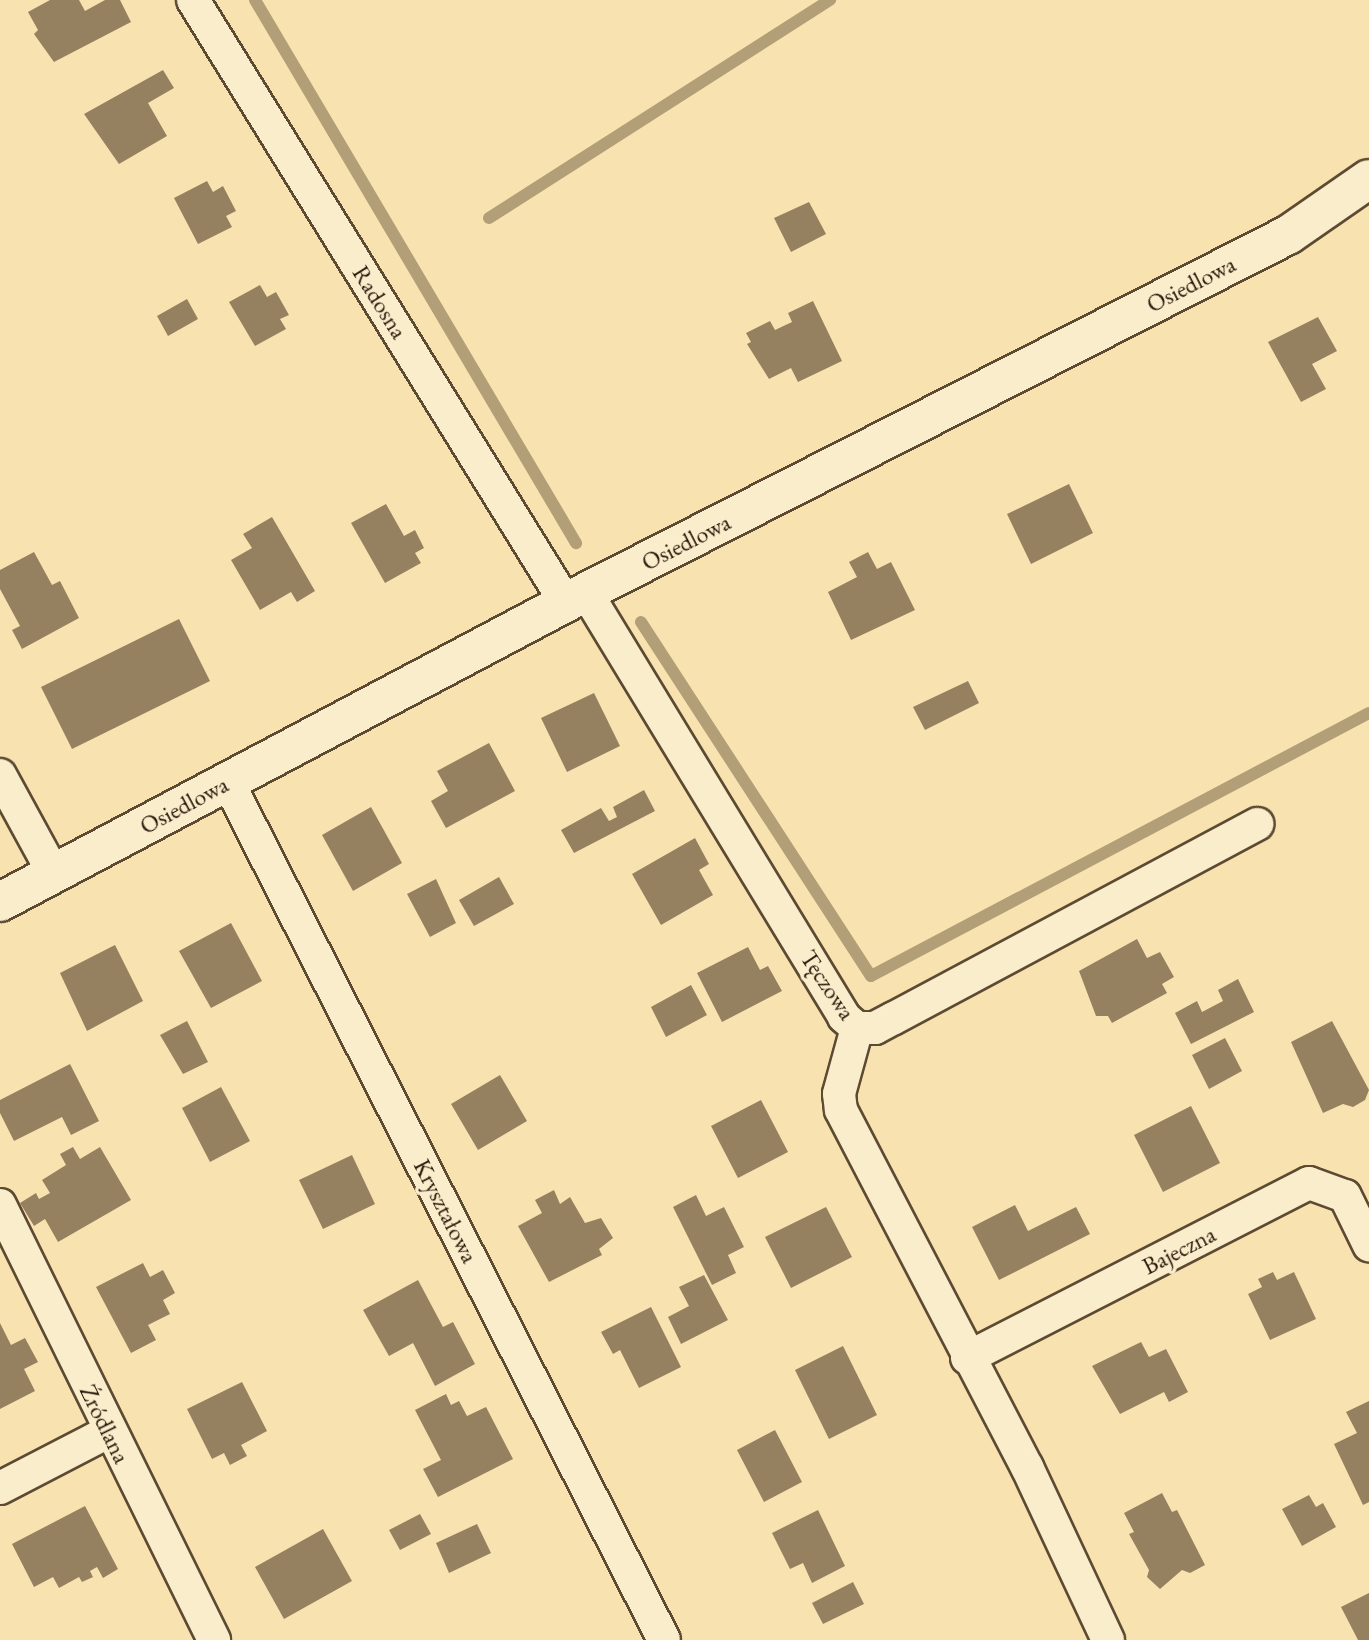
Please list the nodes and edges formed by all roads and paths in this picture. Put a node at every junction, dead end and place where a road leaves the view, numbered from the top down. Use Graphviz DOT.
graph roads {
  1 [pos="193,0"];
  2 [pos="1369,179"];
  3 [pos="576,598"];
  4 [pos="0,775"];
  5 [pos="228,782"];
  6 [pos="1258,824"];
  7 [pos="54,874"];
  8 [pos="0,902"];
  9 [pos="857,1028"];
  10 [pos="0,1205"];
  11 [pos="1369,1245"];
  12 [pos="967,1358"];
  13 [pos="108,1432"];
  14 [pos="0,1488"];
  15 [pos="215,1640"];
  16 [pos="664,1640"];
  17 [pos="1108,1640"];
  1 -- 3 [label="street, Radosna"];
  2 -- 3 [label="street, Osiedlowa"];
  3 -- 5 [label="street, Osiedlowa"];
  3 -- 9 [label="street, Tęczowa"];
  4 -- 7 [label="street"];
  5 -- 7 [label="street, Osiedlowa"];
  5 -- 16 [label="street, Kryształowa"];
  6 -- 9 [label="street, Tęczowa"];
  7 -- 8 [label="street, Osiedlowa"];
  9 -- 12 [label="street"];
  10 -- 13 [label="street, Źródlana"];
  11 -- 12 [label="street, Bajeczna"];
  12 -- 17 [label="street"];
  13 -- 14 [label="street"];
  13 -- 15 [label="street, Źródlana"];
}
